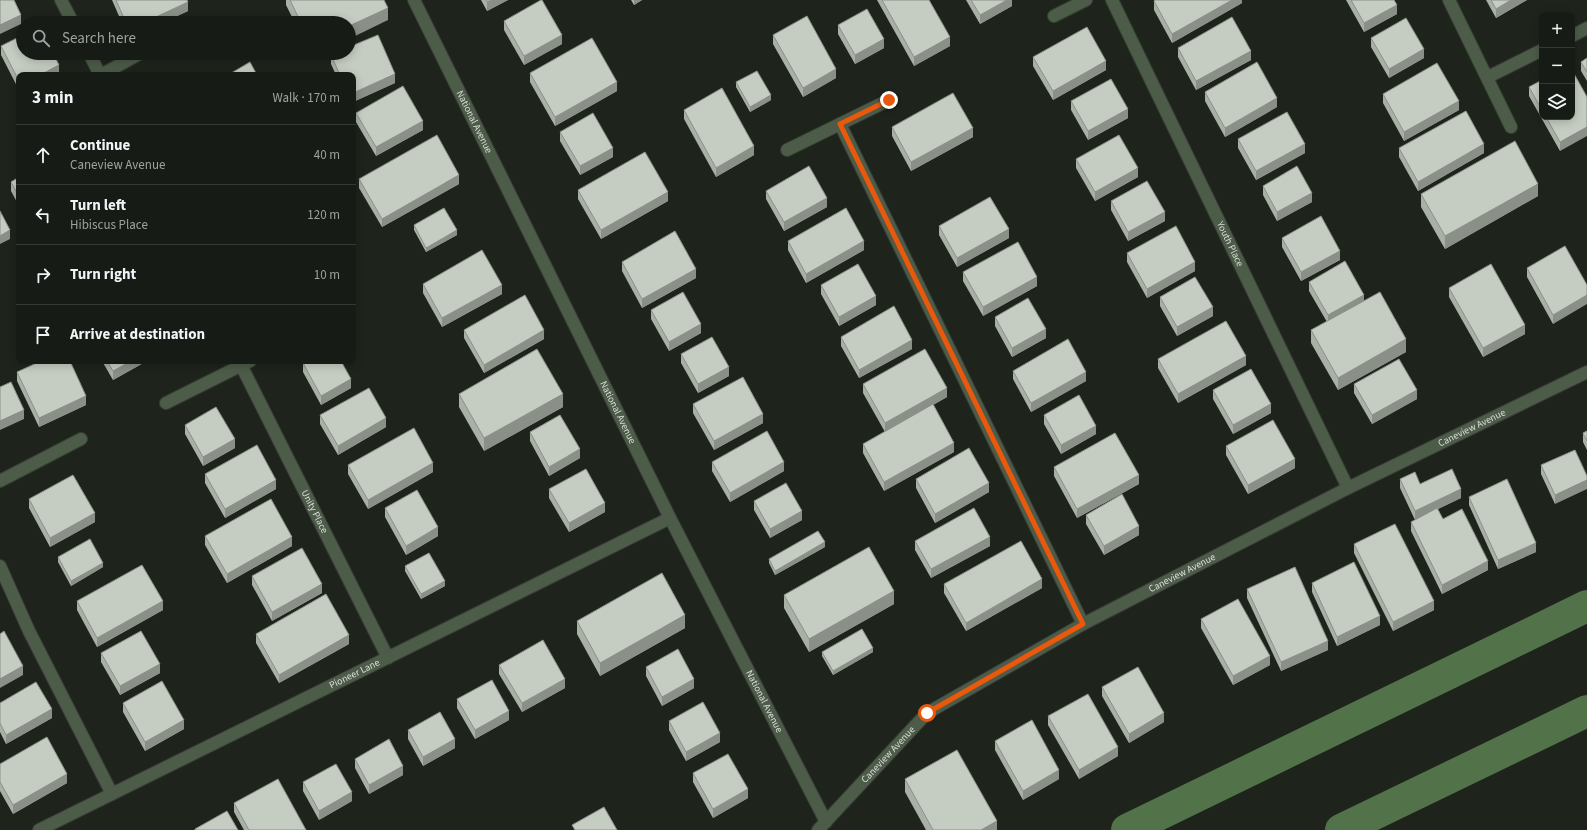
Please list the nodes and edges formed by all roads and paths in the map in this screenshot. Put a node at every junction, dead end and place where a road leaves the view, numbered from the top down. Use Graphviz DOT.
graph roads {
  1 [pos="61,0"];
  2 [pos="414,0"];
  3 [pos="1086,0"];
  4 [pos="1112,0"];
  5 [pos="1449,0"];
  6 [pos="69,16"];
  7 [pos="1054,16"];
  8 [pos="1587,28"];
  9 [pos="1575,34"];
  10 [pos="1539,52"];
  11 [pos="93,60"];
  12 [pos="128,60"];
  13 [pos="99,72"];
  14 [pos="106,72"];
  15 [pos="1488,77"];
  16 [pos="889,100"];
  17 [pos="840,124"];
  18 [pos="1511,127"];
  19 [pos="787,150"];
  20 [pos="244,364"];
  21 [pos="246,364"];
  22 [pos="1587,372"];
  23 [pos="166,403"];
  24 [pos="81,439"];
  25 [pos="0,481"];
  26 [pos="1348,488"];
  27 [pos="670,518"];
  28 [pos="0,566"];
  29 [pos="1083,624"];
  30 [pos="388,658"];
  31 [pos="112,794"];
  32 [pos="822,826"];
  33 [pos="39,830"];
  1 -- 6 [label="street"];
  2 -- 27 [label="street, National Avenue"];
  3 -- 7 [label="street"];
  4 -- 26 [label="street, Youth Place"];
  5 -- 15 [label="street"];
  8 -- 9 [label="street"];
  10 -- 15 [label="street"];
  11 -- 13 [label="street"];
  12 -- 14 [label="street"];
  15 -- 18 [label="street"];
  16 -- 17 [label="street"];
  17 -- 19 [label="street"];
  17 -- 29 [label="street"];
  20 -- 23 [label="street"];
  21 -- 30 [label="street, Unity Place"];
  22 -- 26 [label="street, Caneview Avenue"];
  24 -- 25 [label="street"];
  26 -- 29 [label="street, Caneview Avenue"];
  27 -- 30 [label="street, Pioneer Lane"];
  27 -- 32 [label="street, National Avenue"];
  28 -- 31 [label="street"];
  29 -- 32 [label="street, Caneview Avenue"];
  30 -- 31 [label="street, Pioneer Lane"];
  31 -- 33 [label="street, Pioneer Lane"];
}
